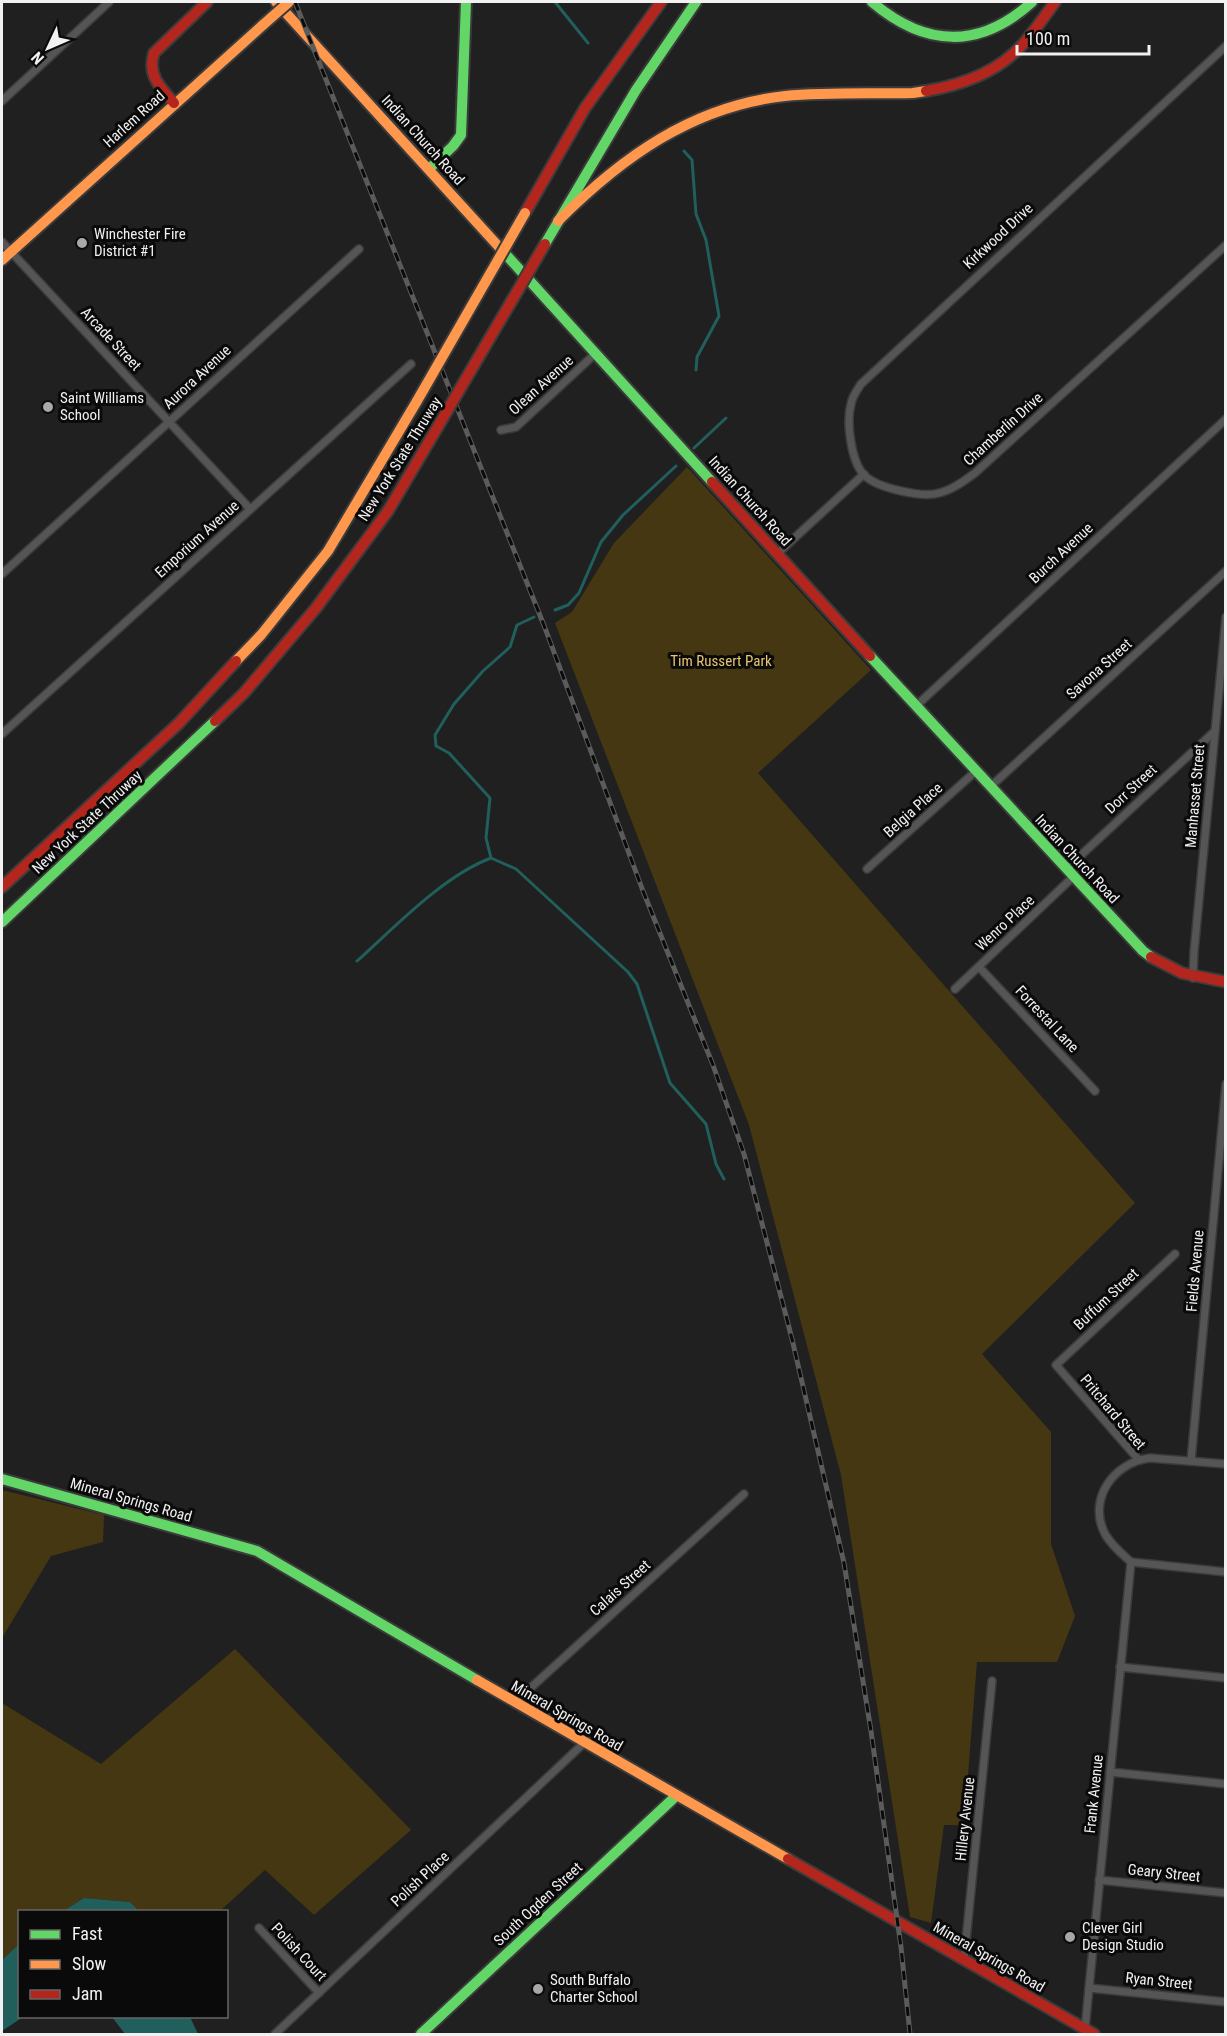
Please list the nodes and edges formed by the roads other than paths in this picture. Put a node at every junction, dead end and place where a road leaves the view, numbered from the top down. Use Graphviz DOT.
graph roads {
  1 [pos="109,2"];
  2 [pos="207,2"];
  3 [pos="276,2"];
  4 [pos="289,2"];
  5 [pos="465,2"];
  6 [pos="661,2"];
  7 [pos="696,2"];
  8 [pos="872,2"];
  9 [pos="1032,2"];
  10 [pos="1054,2"];
  11 [pos="1226,46"];
  12 [pos="2,101"];
  13 [pos="174,103"];
  14 [pos="429,169"];
  15 [pos="558,221"];
  16 [pos="2,242"];
  17 [pos="1226,245"];
  18 [pos="358,249"];
  19 [pos="11,252"];
  20 [pos="2,260"];
  21 [pos="596,353"];
  22 [pos="411,364"];
  23 [pos="1226,419"];
  24 [pos="169,421"];
  25 [pos="501,430"];
  26 [pos="864,474"];
  27 [pos="250,509"];
  28 [pos="777,554"];
  29 [pos="1226,571"];
  30 [pos="2,574"];
  31 [pos="1226,617"];
  32 [pos="916,706"];
  33 [pos="1216,713"];
  34 [pos="1226,714"];
  35 [pos="1215,731"];
  36 [pos="2,735"];
  37 [pos="976,771"];
  38 [pos="990,787"];
  39 [pos="867,869"];
  40 [pos="1070,873"];
  41 [pos="2,887"];
  42 [pos="2,922"];
  43 [pos="979,967"];
  44 [pos="1193,978"];
  45 [pos="1226,982"];
  46 [pos="955,989"];
  47 [pos="1226,1084"];
  48 [pos="1095,1091"];
  49 [pos="1215,1195"];
  50 [pos="1226,1196"];
  51 [pos="1174,1254"];
  52 [pos="1056,1365"];
  53 [pos="1138,1459"];
  54 [pos="1191,1461"];
  55 [pos="1226,1464"];
  56 [pos="2,1479"];
  57 [pos="744,1494"];
  58 [pos="1131,1562"];
  59 [pos="1226,1572"];
  60 [pos="1120,1667"];
  61 [pos="1226,1678"];
  62 [pos="992,1681"];
  63 [pos="514,1703"];
  64 [pos="584,1743"];
  65 [pos="1110,1772"];
  66 [pos="1226,1784"];
  67 [pos="675,1796"];
  68 [pos="1099,1880"];
  69 [pos="1226,1893"];
  70 [pos="258,1928"];
  71 [pos="964,1960"];
  72 [pos="1089,1988"];
  73 [pos="319,1993"];
  74 [pos="1226,2002"];
  75 [pos="1090,2032"];
  76 [pos="275,2034"];
  77 [pos="421,2034"];
  1 -- 12 [label="street"];
  2 -- 13 [label="main road"];
  3 -- 14 [label="main road, Indian Church Road"];
  4 -- 13 [label="main road, Harlem Road, bridge"];
  5 -- 14 [label="main road"];
  6 -- 41 [label="main road, New York State Thruway, bridge"];
  7 -- 15 [label="main road, New York State Thruway"];
  8 -- 9 [label="main road"];
  10 -- 15 [label="main road"];
  11 -- 26 [label="street, Kirkwood Drive"];
  13 -- 19 [label="main road, Harlem Road"];
  14 -- 21 [label="main road, Indian Church Road"];
  15 -- 42 [label="main road, New York State Thruway, bridge"];
  16 -- 19 [label="street, Arcade Street"];
  17 -- 26 [label="street, Chamberlin Drive"];
  18 -- 24 [label="street, Aurora Avenue"];
  19 -- 20 [label="main road, Harlem Road"];
  19 -- 24 [label="street, Arcade Street"];
  21 -- 25 [label="street, Olean Avenue"];
  21 -- 28 [label="main road, Indian Church Road"];
  22 -- 27 [label="street, Emporium Avenue"];
  23 -- 32 [label="street, Burch Avenue"];
  24 -- 27 [label="street, Arcade Street"];
  24 -- 30 [label="street, Aurora Avenue"];
  26 -- 28 [label="street"];
  27 -- 36 [label="street, Emporium Avenue"];
  28 -- 32 [label="main road, Indian Church Road"];
  29 -- 38 [label="street, Savona Street"];
  31 -- 33 [label="street, Manhasset Street"];
  32 -- 37 [label="main road, Indian Church Road"];
  33 -- 34 [label="street"];
  33 -- 35 [label="street, Manhasset Street"];
  35 -- 40 [label="street, Dorr Street"];
  35 -- 44 [label="street, Manhasset Street"];
  37 -- 38 [label="main road, Indian Church Road"];
  37 -- 39 [label="street, Belgia Place"];
  38 -- 40 [label="main road, Indian Church Road"];
  40 -- 43 [label="street, Wenro Place"];
  40 -- 44 [label="main road, Indian Church Road"];
  43 -- 46 [label="street, Wenro Place"];
  43 -- 48 [label="street, Forrestal Lane"];
  44 -- 45 [label="main road, Indian Church Road"];
  47 -- 49 [label="street, Fields Avenue"];
  49 -- 50 [label="street"];
  49 -- 54 [label="street, Fields Avenue"];
  51 -- 52 [label="street, Buffum Street"];
  52 -- 53 [label="street, Pritchard Street"];
  53 -- 54 [label="street"];
  53 -- 58 [label="street, Pritchard Street"];
  54 -- 55 [label="street"];
  56 -- 63 [label="main road, Mineral Springs Road"];
  57 -- 63 [label="street, Calais Street"];
  58 -- 59 [label="street"];
  58 -- 60 [label="street, Frank Avenue"];
  60 -- 61 [label="street"];
  60 -- 65 [label="street, Frank Avenue"];
  62 -- 71 [label="street, Hillery Avenue"];
  63 -- 64 [label="main road, Mineral Springs Road"];
  64 -- 67 [label="main road, Mineral Springs Road"];
  64 -- 73 [label="street, Polish Place"];
  65 -- 66 [label="street"];
  65 -- 68 [label="street, Frank Avenue"];
  67 -- 71 [label="main road, Mineral Springs Road"];
  67 -- 77 [label="main road, South Ogden Street"];
  68 -- 69 [label="street, Geary Street"];
  68 -- 72 [label="street, Frank Avenue"];
  70 -- 73 [label="street, Polish Court"];
  71 -- 75 [label="main road, Mineral Springs Road"];
  72 -- 74 [label="street, Ryan Street"];
  72 -- 75 [label="street, Frank Avenue"];
  73 -- 76 [label="street, Polish Place"];
}
